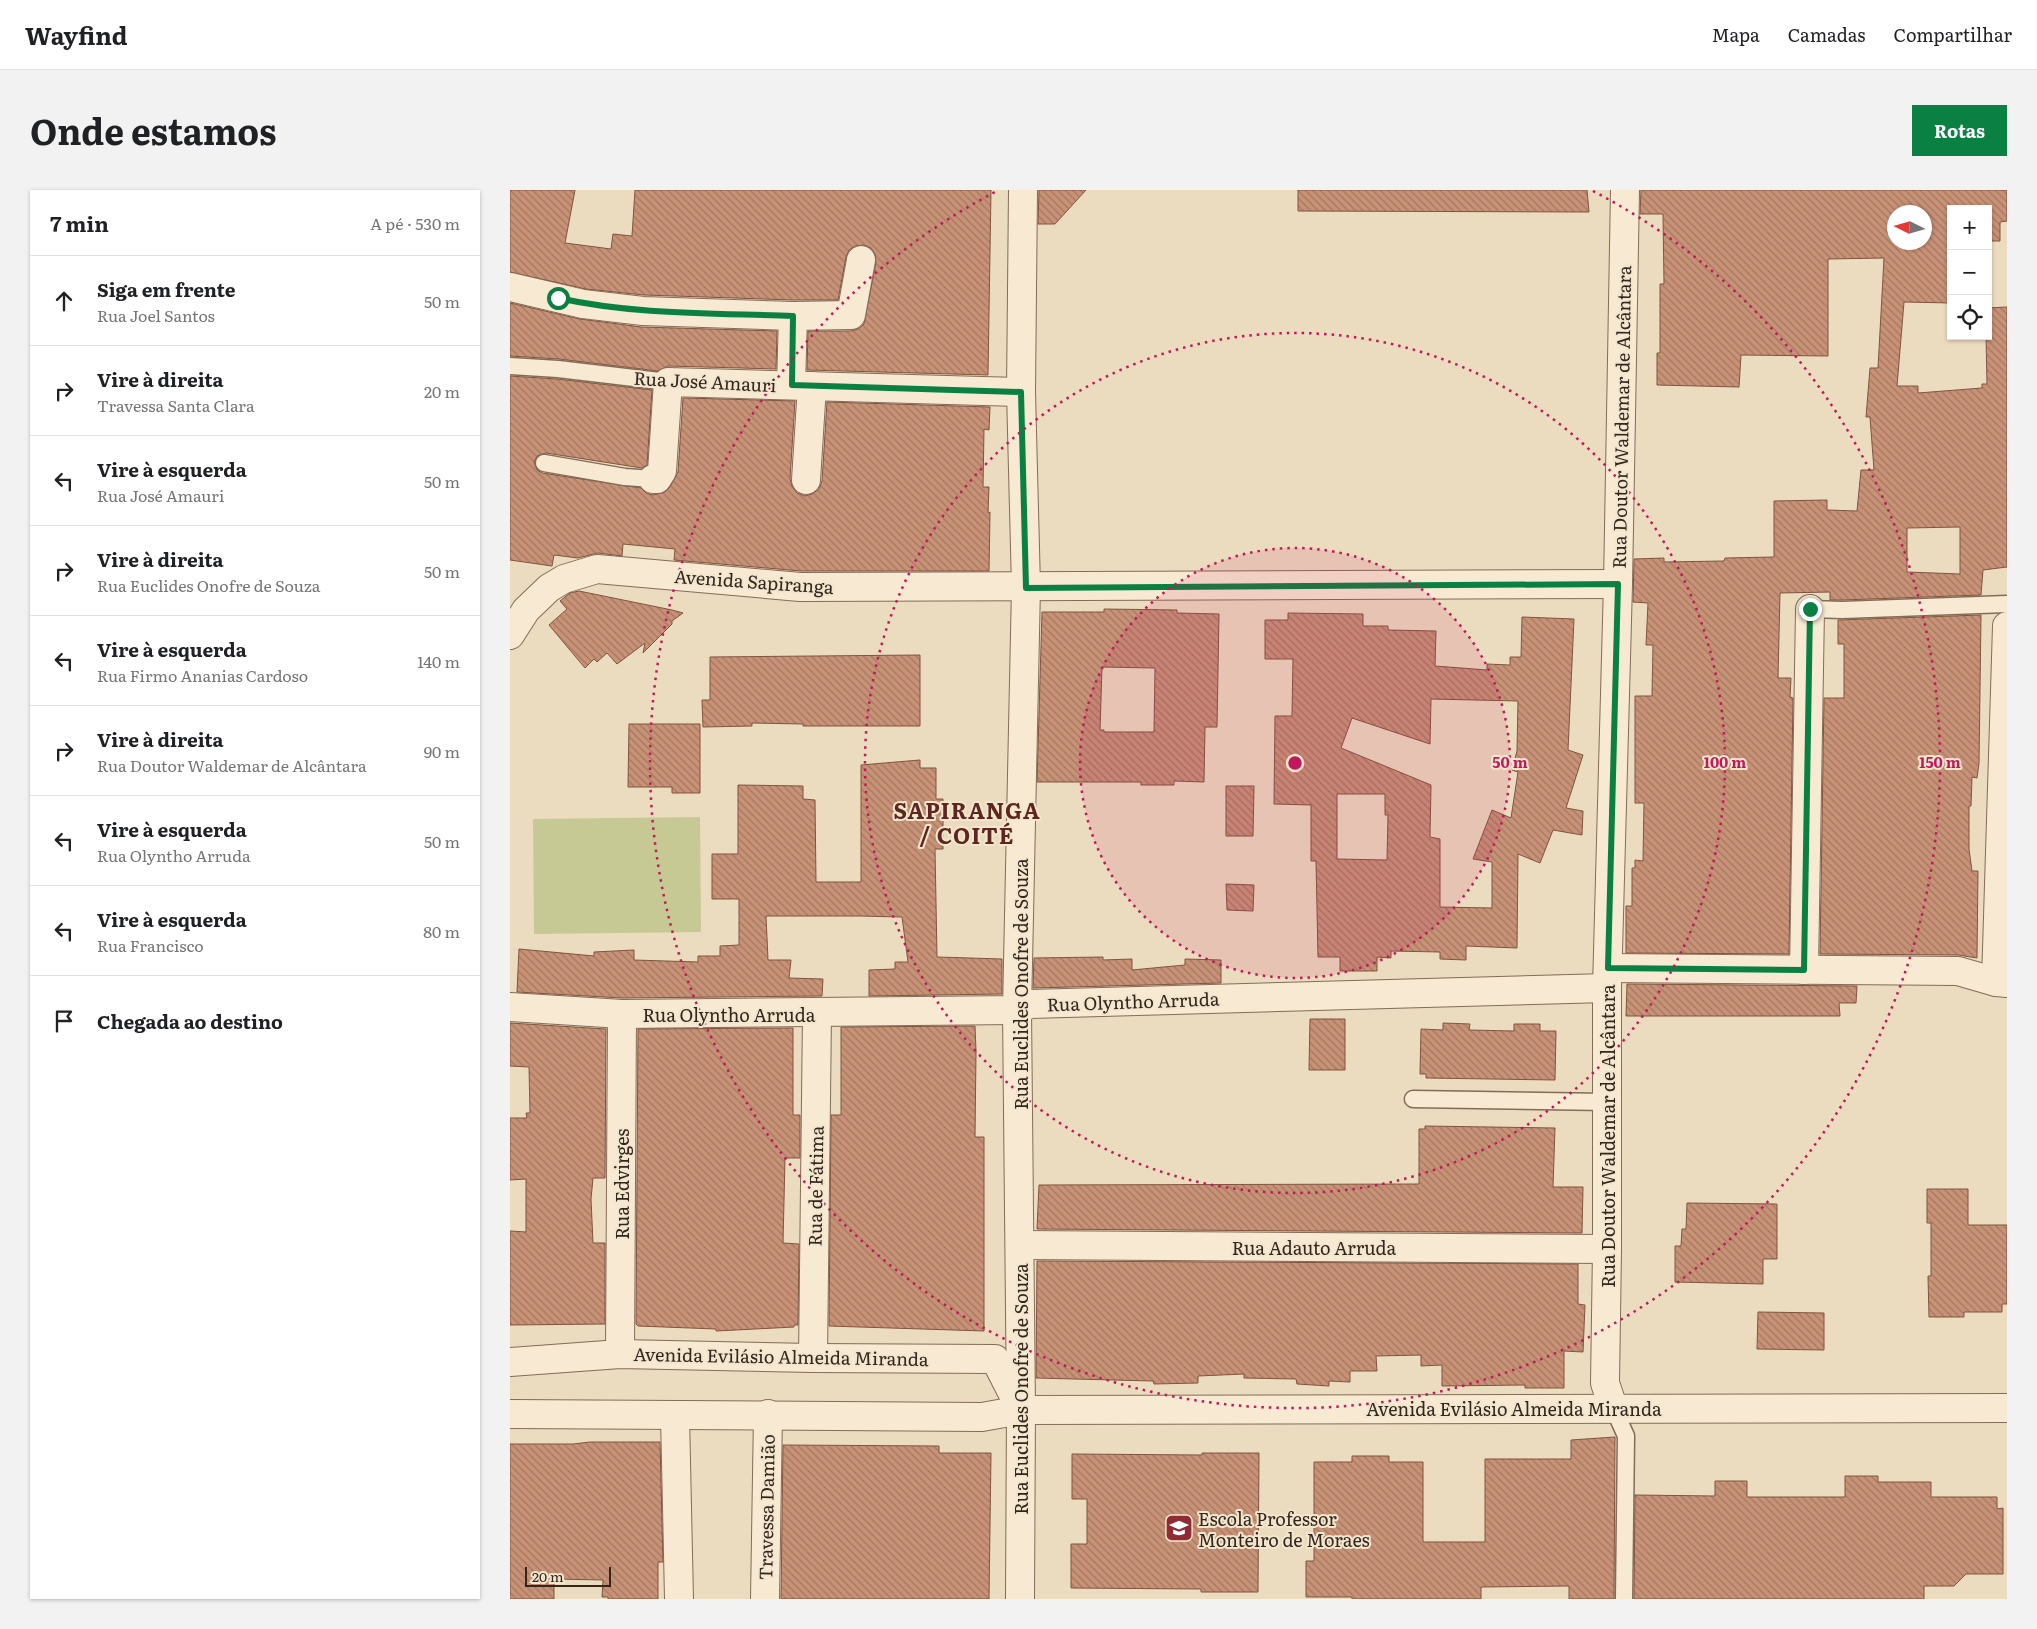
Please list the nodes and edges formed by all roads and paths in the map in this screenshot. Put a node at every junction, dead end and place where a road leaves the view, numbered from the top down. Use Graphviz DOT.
graph roads {
  1 [pos="1023,190"];
  2 [pos="1625,190"];
  3 [pos="861,260"];
  4 [pos="510,287"];
  5 [pos="793,316"];
  6 [pos="510,366"];
  7 [pos="668,382"];
  8 [pos="802,386"];
  9 [pos="1021,392"];
  10 [pos="544,463"];
  11 [pos="652,479"];
  12 [pos="806,480"];
  13 [pos="1618,584"];
  14 [pos="1026,588"];
  15 [pos="2007,604"];
  16 [pos="1810,609"];
  17 [pos="2007,626"];
  18 [pos="510,635"];
  19 [pos="1804,970"];
  20 [pos="1607,978"];
  21 [pos="2001,982"];
  22 [pos="510,1006"];
  23 [pos="1017,1010"];
  24 [pos="817,1013"];
  25 [pos="622,1014"];
  26 [pos="1413,1099"];
  27 [pos="1607,1102"];
  28 [pos="1020,1245"];
  29 [pos="1607,1250"];
  30 [pos="620,1354"];
  31 [pos="813,1358"];
  32 [pos="510,1362"];
  33 [pos="1613,1407"];
  34 [pos="2007,1408"];
  35 [pos="1021,1410"];
  36 [pos="510,1414"];
  37 [pos="768,1414"];
  38 [pos="675,1416"];
  39 [pos="679,1599"];
  40 [pos="764,1599"];
  41 [pos="1020,1599"];
  42 [pos="1624,1599"];
  1 -- 9 [label="street, Rua Euclides Onofre de Souza"];
  2 -- 13 [label="street, Rua Doutor Waldemar de Alcântara"];
  3 -- 5 [label="street"];
  4 -- 5 [label="street"];
  5 -- 8 [label="street"];
  6 -- 7 [label="lane, Rua José Amauri"];
  7 -- 8 [label="street, Rua José Amauri"];
  7 -- 11 [label="street"];
  8 -- 9 [label="street, Rua José Amauri"];
  8 -- 12 [label="street"];
  9 -- 14 [label="street, Rua Euclides Onofre de Souza"];
  10 -- 11 [label="lane"];
  13 -- 14 [label="street, Avenida Sapiranga"];
  13 -- 20 [label="street, Rua Doutor Waldemar de Alcântara"];
  14 -- 18 [label="street, Avenida Sapiranga"];
  14 -- 23 [label="street, Rua Euclides Onofre de Souza"];
  15 -- 16 [label="lane"];
  16 -- 19 [label="street"];
  17 -- 21 [label="street"];
  19 -- 20 [label="street, Rua Olyntho Arruda"];
  19 -- 21 [label="street, Rua Olyntho Arruda"];
  20 -- 23 [label="street, Rua Olyntho Arruda"];
  20 -- 27 [label="street, Rua Doutor Waldemar de Alcântara"];
  22 -- 25 [label="street, Rua Olyntho Arruda"];
  23 -- 24 [label="street, Rua Olyntho Arruda"];
  23 -- 28 [label="street, Rua Euclides Onofre de Souza"];
  24 -- 25 [label="street, Rua Olyntho Arruda"];
  24 -- 31 [label="street, Rua de Fátima"];
  25 -- 30 [label="street, Rua Edvirges"];
  26 -- 27 [label="lane"];
  27 -- 29 [label="street, Rua Doutor Waldemar de Alcântara"];
  28 -- 29 [label="street, Rua Adauto Arruda"];
  28 -- 35 [label="street, Rua Euclides Onofre de Souza"];
  29 -- 33 [label="street, Rua Doutor Waldemar de Alcântara"];
  30 -- 31 [label="street, Avenida Evilásio Almeida Miranda"];
  30 -- 32 [label="street, Avenida Evilásio Almeida Miranda"];
  31 -- 35 [label="street, Avenida Evilásio Almeida Miranda"];
  33 -- 34 [label="street, Avenida Evilásio Almeida Miranda"];
  33 -- 35 [label="street, Avenida Evilásio Almeida Miranda"];
  33 -- 42 [label="lane, Rua Doutor Waldemar de Alcântara"];
  35 -- 37 [label="street, Avenida Evilásio Almeida Miranda"];
  35 -- 41 [label="street, Rua Euclides Onofre de Souza"];
  36 -- 38 [label="street, Avenida Evilásio Almeida Miranda"];
  37 -- 38 [label="street, Avenida Evilásio Almeida Miranda"];
  37 -- 40 [label="street, Travessa Damião"];
  38 -- 39 [label="street"];
}
